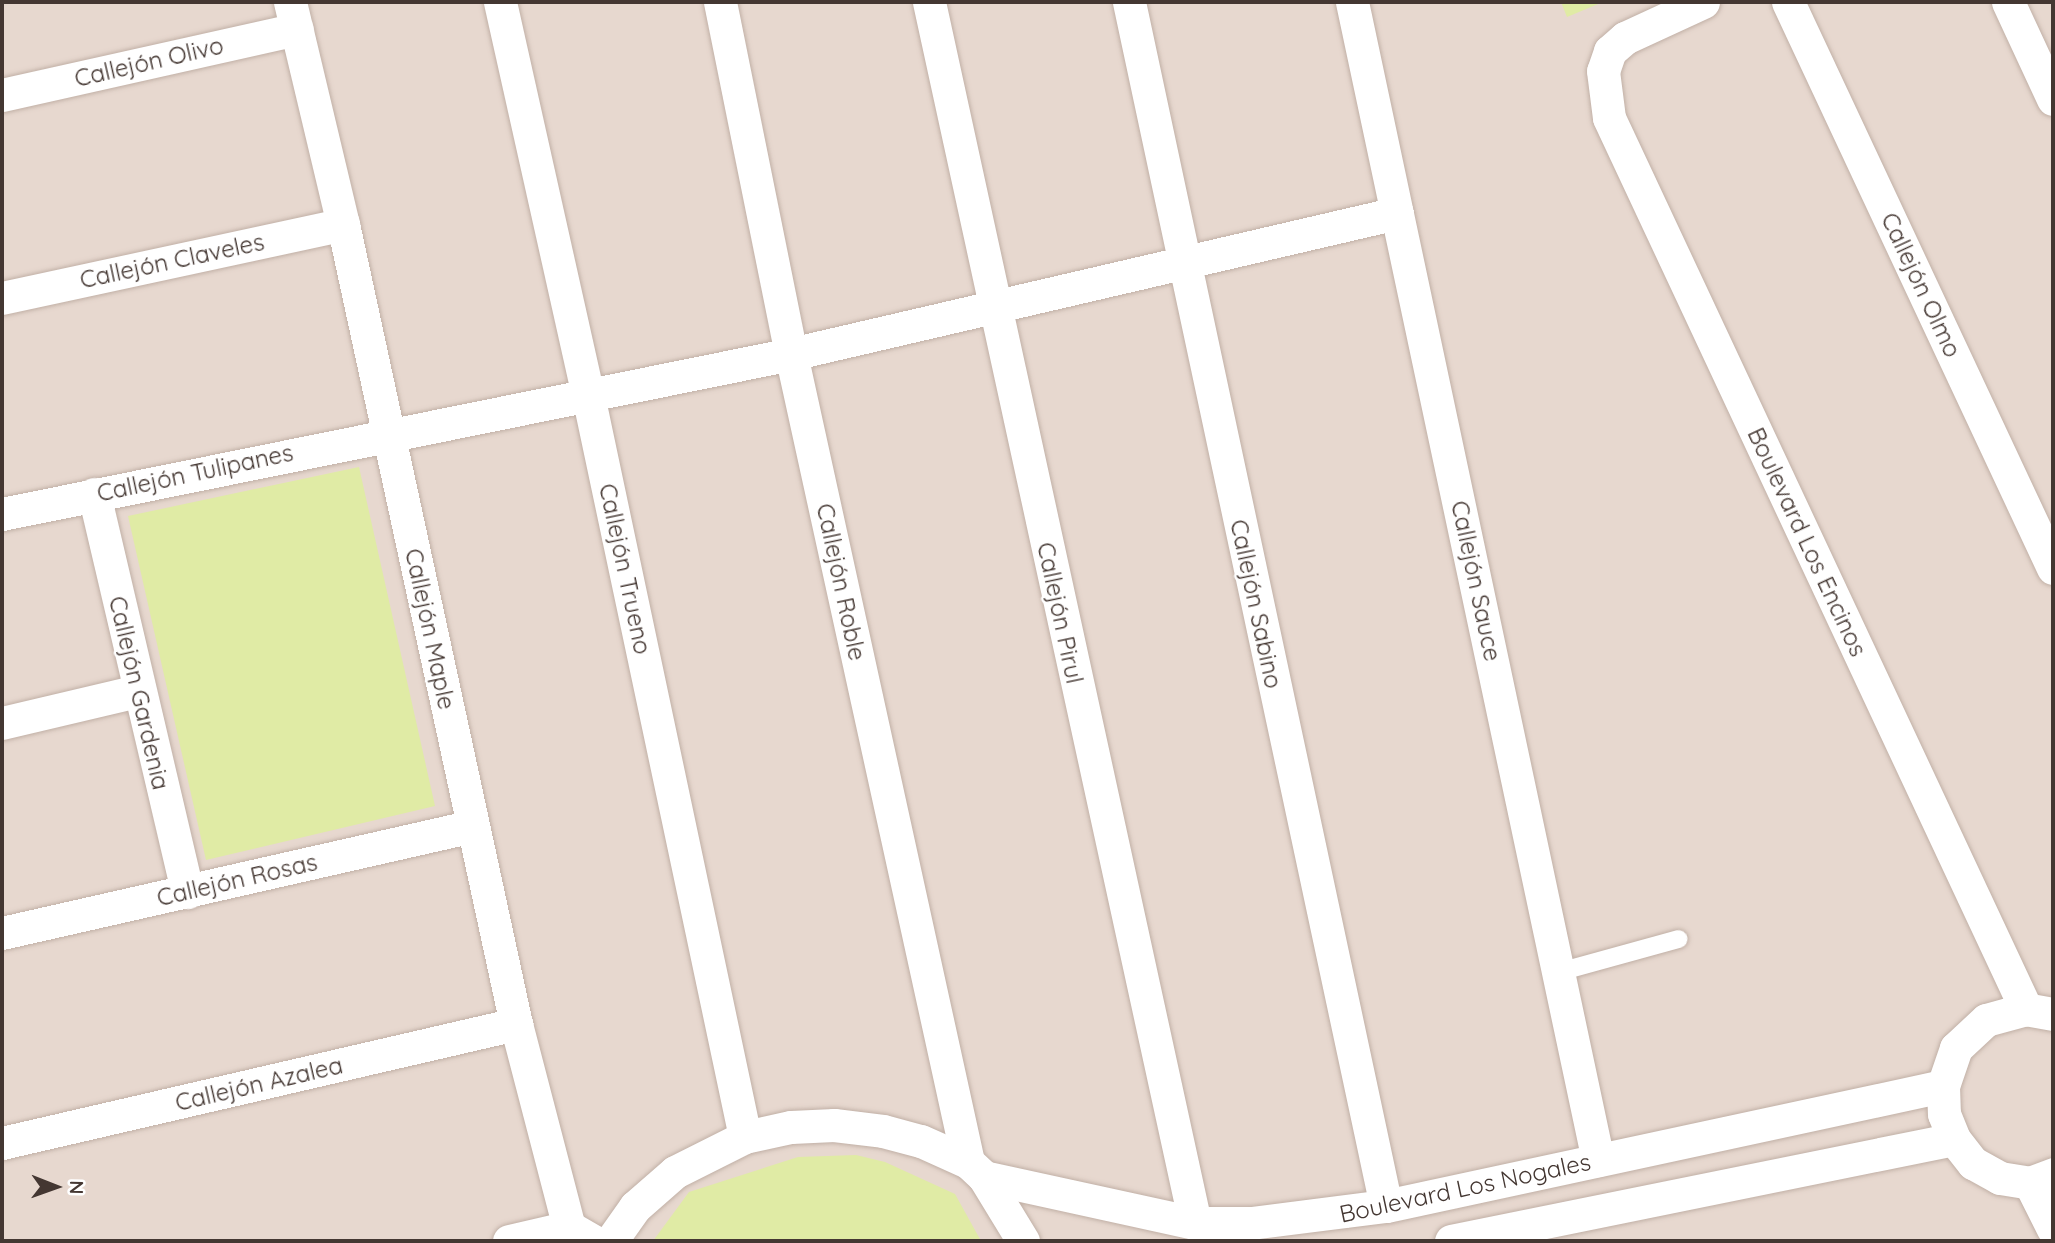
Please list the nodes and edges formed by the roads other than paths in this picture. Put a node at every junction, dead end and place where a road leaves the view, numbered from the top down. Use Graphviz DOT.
graph roads {
  1 [pos="500,2"];
  2 [pos="720,2"];
  3 [pos="929,2"];
  4 [pos="1129,2"];
  5 [pos="1352,2"];
  6 [pos="1703,2"];
  7 [pos="1788,2"];
  8 [pos="2008,2"];
  9 [pos="293,15"];
  10 [pos="2,95"];
  11 [pos="2053,99"];
  12 [pos="1398,213"];
  13 [pos="343,224"];
  14 [pos="1182,264"];
  15 [pos="2,298"];
  16 [pos="993,307"];
  17 [pos="791,354"];
  18 [pos="588,395"];
  19 [pos="388,433"];
  20 [pos="93,494"];
  21 [pos="2,514"];
  22 [pos="2053,568"];
  23 [pos="137,691"];
  24 [pos="2,723"];
  25 [pos="472,826"];
  26 [pos="187,892"];
  27 [pos="2,933"];
  28 [pos="1679,939"];
  29 [pos="1559,972"];
  30 [pos="2039,1011"];
  31 [pos="516,1024"];
  32 [pos="1943,1086"];
  33 [pos="745,1137"];
  34 [pos="1954,1139"];
  35 [pos="2,1143"];
  36 [pos="1598,1160"];
  37 [pos="976,1170"];
  38 [pos="2041,1178"];
  39 [pos="1386,1206"];
  40 [pos="1195,1223"];
  41 [pos="2053,1229"];
  42 [pos="581,1234"];
  43 [pos="509,1241"];
  44 [pos="611,1241"];
  45 [pos="1023,1241"];
  46 [pos="1451,1241"];
  1 -- 18 [label="street, Callejón Trueno"];
  2 -- 17 [label="street, Callejón Roble"];
  3 -- 16 [label="street, Callejón Pirul"];
  4 -- 14 [label="street, Callejón Sabino"];
  5 -- 12 [label="street, Callejón Sauce"];
  6 -- 30 [label="street, Boulevard Los Encinos"];
  7 -- 22 [label="street, Callejón Olmo"];
  8 -- 11 [label="street"];
  9 -- 10 [label="street, Callejón Olivo"];
  9 -- 13 [label="street, Callejón Maple"];
  12 -- 14 [label="street, Callejón Tulipanes"];
  12 -- 29 [label="street, Callejón Sauce"];
  13 -- 15 [label="street, Callejón Claveles"];
  13 -- 19 [label="street, Callejón Maple"];
  14 -- 16 [label="street, Callejón Tulipanes"];
  14 -- 39 [label="street, Callejón Sabino"];
  16 -- 17 [label="street, Callejón Tulipanes"];
  16 -- 40 [label="street, Callejón Pirul"];
  17 -- 18 [label="street, Callejón Tulipanes"];
  17 -- 37 [label="street, Callejón Roble"];
  18 -- 19 [label="street, Callejón Tulipanes"];
  18 -- 33 [label="street, Callejón Trueno"];
  19 -- 20 [label="street, Callejón Tulipanes"];
  19 -- 25 [label="street, Callejón Maple"];
  20 -- 21 [label="street, Callejón Tulipanes"];
  20 -- 23 [label="street, Callejón Gardenia"];
  23 -- 24 [label="street"];
  23 -- 26 [label="street, Callejón Gardenia"];
  25 -- 26 [label="street, Callejón Rosas"];
  25 -- 31 [label="street, Callejón Maple"];
  26 -- 27 [label="street, Callejón Rosas"];
  28 -- 29 [label="lane"];
  29 -- 36 [label="street, Callejón Sauce"];
  30 -- 32 [label="street"];
  31 -- 35 [label="street, Callejón Azalea"];
  31 -- 42 [label="street, Callejón Maple"];
  32 -- 34 [label="street"];
  32 -- 36 [label="street, Boulevard Los Nogales"];
  33 -- 37 [label="street, Boulevard Los Nogales"];
  33 -- 44 [label="street, Boulevard Los Nogales"];
  34 -- 38 [label="street"];
  34 -- 46 [label="street, Boulevard Los Nogales"];
  36 -- 39 [label="street, Boulevard Los Nogales"];
  37 -- 40 [label="street, Boulevard Los Nogales"];
  37 -- 45 [label="street"];
  38 -- 41 [label="street"];
  39 -- 40 [label="street, Boulevard Los Nogales"];
  42 -- 43 [label="street"];
}
